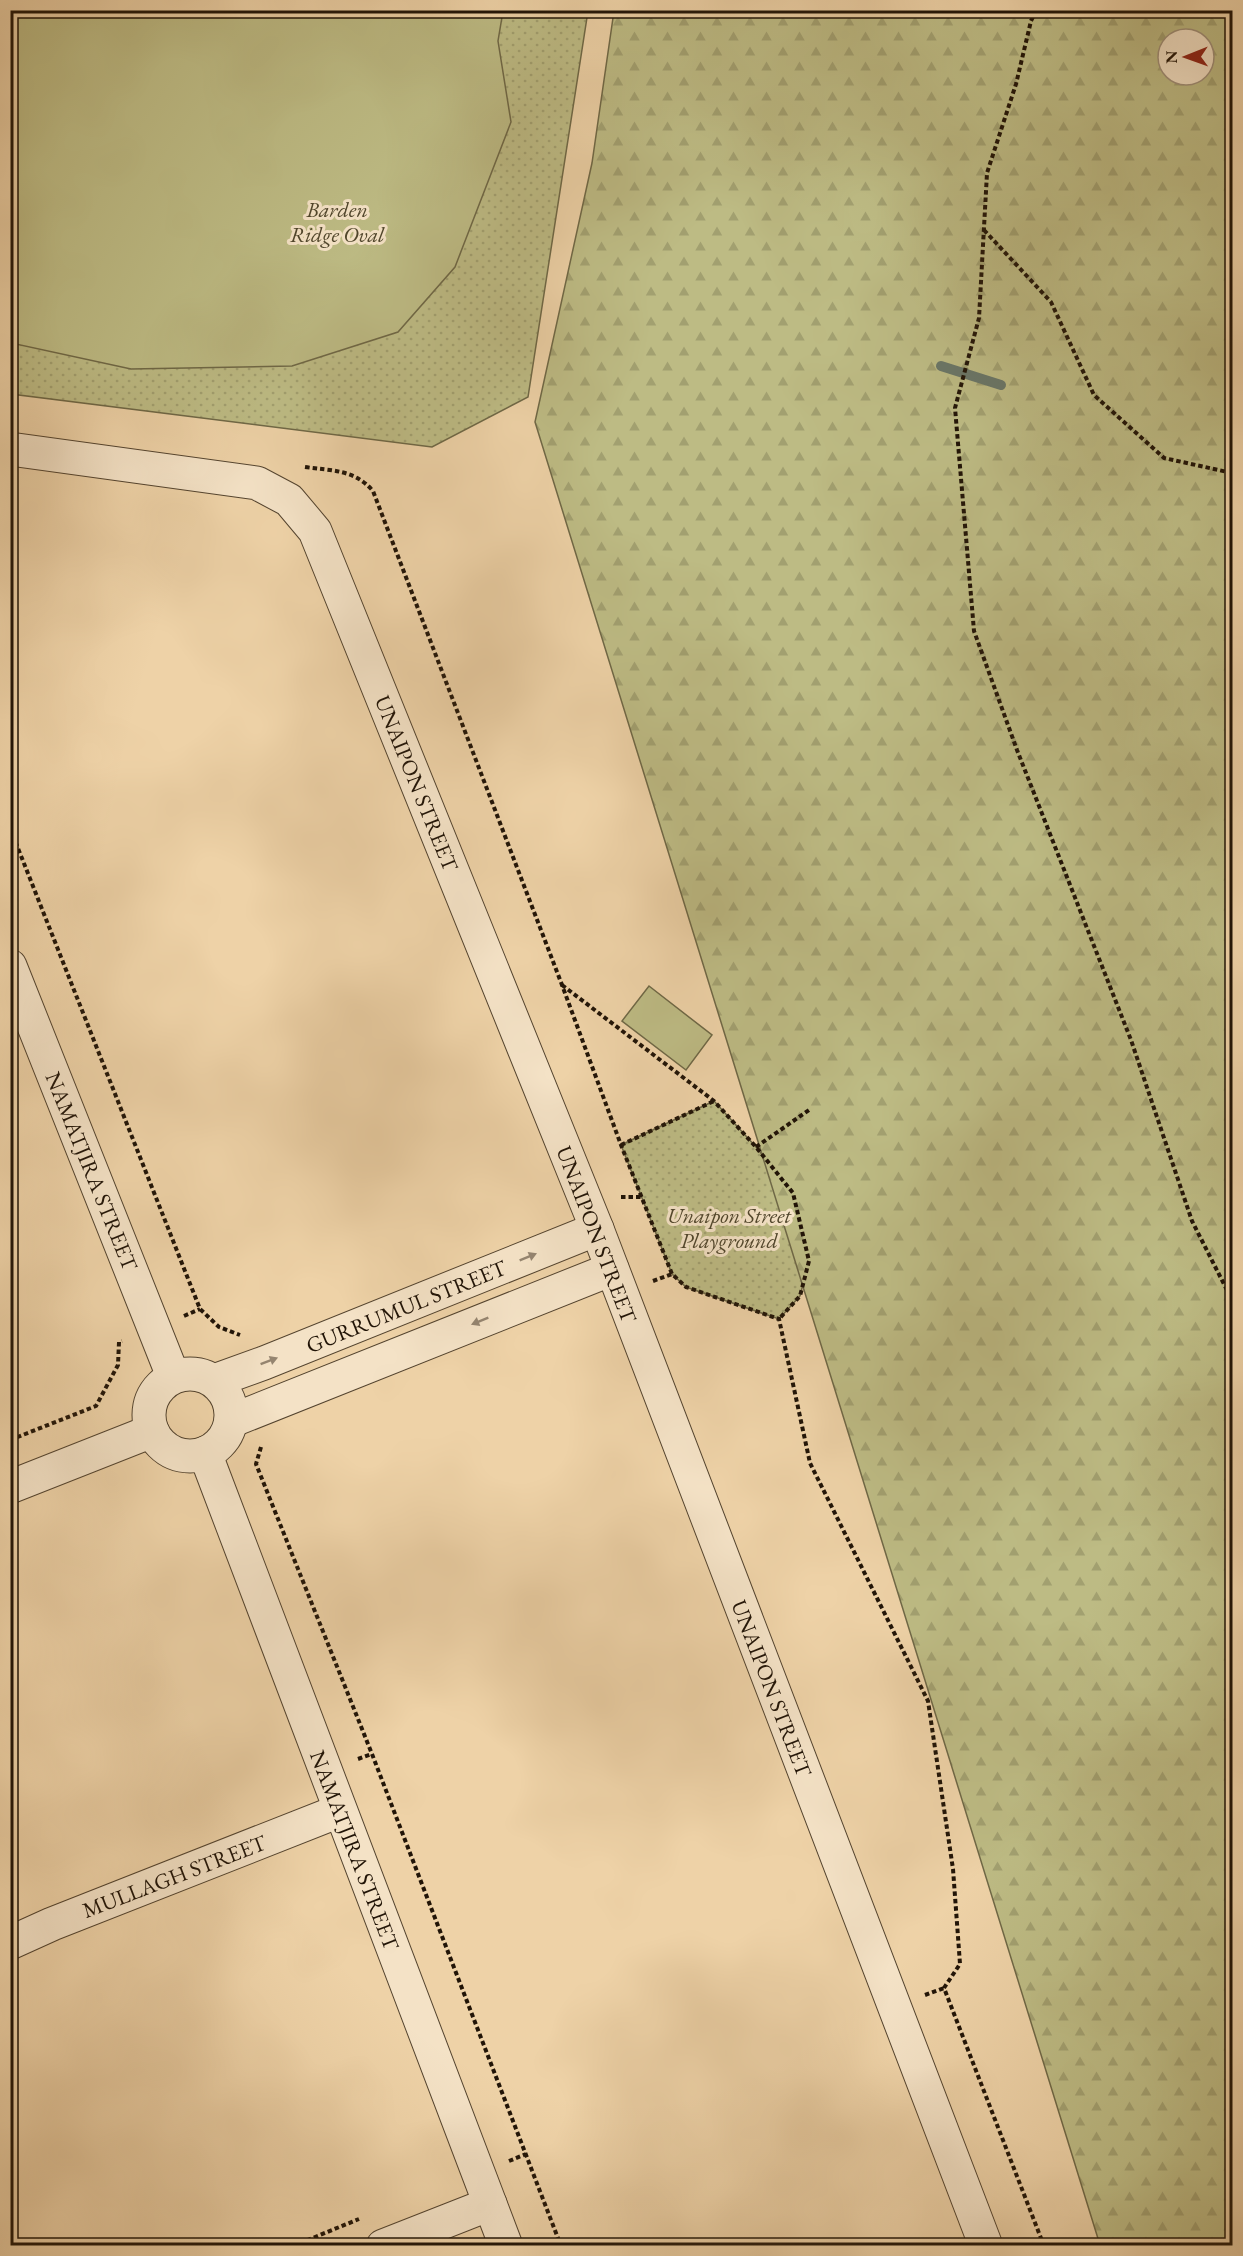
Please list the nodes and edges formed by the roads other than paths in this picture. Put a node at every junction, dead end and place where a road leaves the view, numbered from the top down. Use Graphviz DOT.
graph roads {
  1 [pos="10,450"];
  2 [pos="10,966"];
  3 [pos="597,1229"];
  4 [pos="612,1269"];
  5 [pos="173,1376"];
  6 [pos="214,1381"];
  7 [pos="231,1421"];
  8 [pos="152,1431"];
  9 [pos="205,1453"];
  10 [pos="10,1487"];
  11 [pos="339,1811"];
  12 [pos="10,1943"];
  13 [pos="490,2204"];
  14 [pos="383,2246"];
  15 [pos="506,2246"];
  16 [pos="986,2246"];
  1 -- 3 [label="street, UNAIPON STREET"];
  2 -- 5 [label="street, NAMATJIRA STREET"];
  3 -- 4 [label="street, UNAIPON STREET"];
  6 -- 3 [label="street, GURRUMUL STREET, one-way"];
  4 -- 7 [label="street, GURRUMUL STREET, one-way"];
  4 -- 16 [label="street, UNAIPON STREET"];
  5 -- 6 [label="street"];
  5 -- 8 [label="street"];
  6 -- 7 [label="street"];
  7 -- 9 [label="street"];
  8 -- 9 [label="street"];
  8 -- 10 [label="street"];
  9 -- 11 [label="street, NAMATJIRA STREET"];
  11 -- 12 [label="street, MULLAGH STREET"];
  11 -- 13 [label="street, NAMATJIRA STREET"];
  13 -- 14 [label="street"];
  13 -- 15 [label="street, NAMATJIRA STREET"];
}
